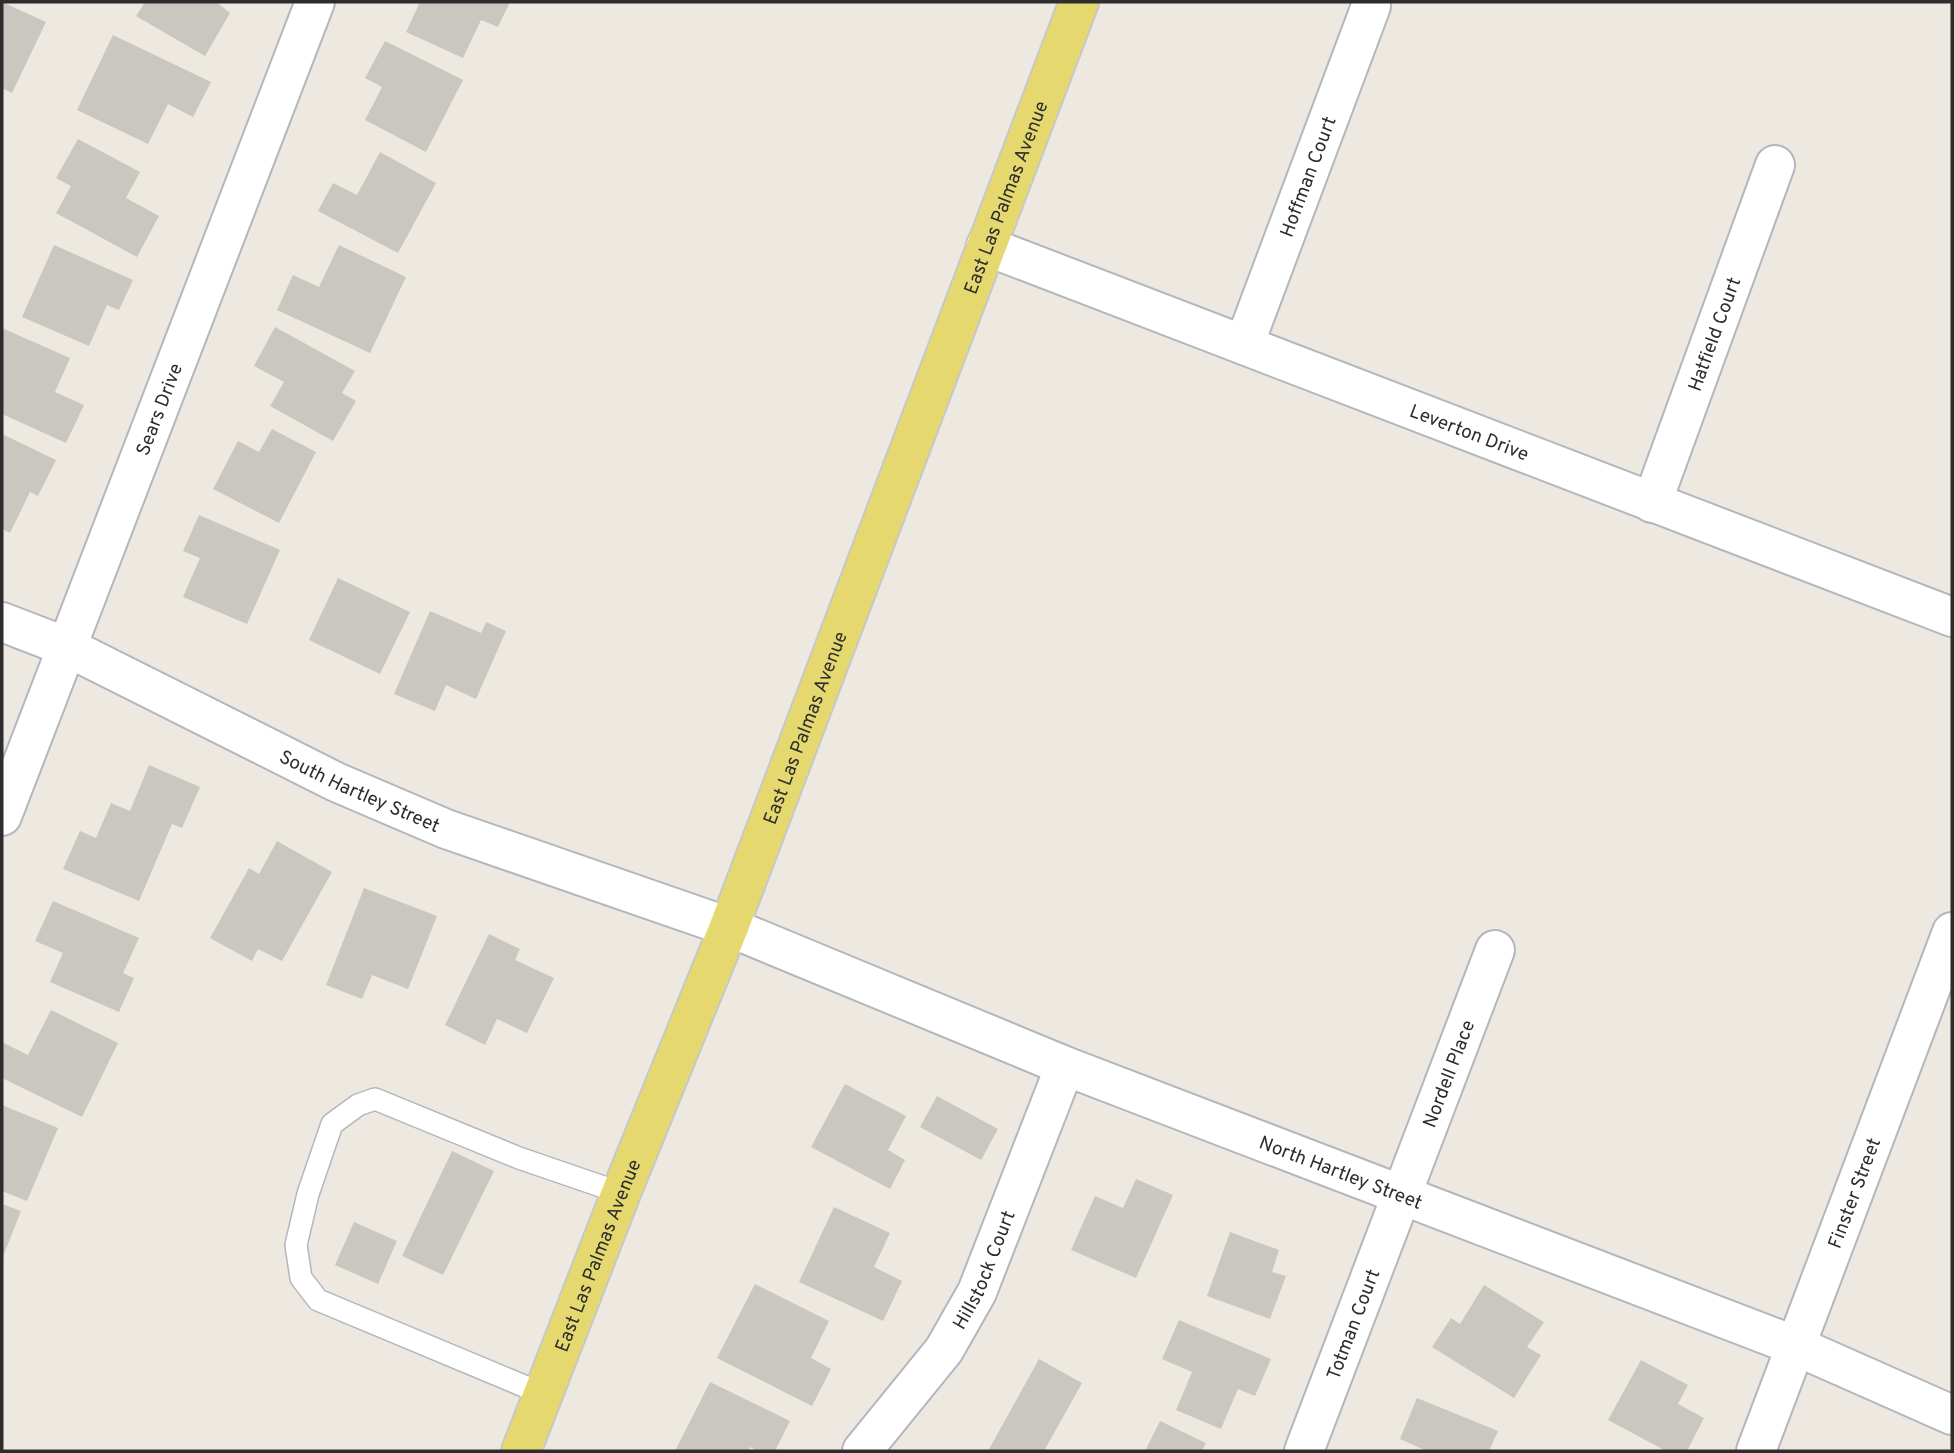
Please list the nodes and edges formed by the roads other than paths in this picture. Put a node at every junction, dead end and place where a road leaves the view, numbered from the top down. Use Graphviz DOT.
graph roads {
  1 [pos="315,2"];
  2 [pos="1079,2"];
  3 [pos="1371,6"];
  4 [pos="1775,165"];
  5 [pos="986,246"];
  6 [pos="1244,345"];
  7 [pos="1652,503"];
  8 [pos="1952,617"];
  9 [pos="2,622"];
  10 [pos="67,647"];
  11 [pos="2,816"];
  12 [pos="729,927"];
  13 [pos="1952,932"];
  14 [pos="1495,950"];
  15 [pos="1065,1066"];
  16 [pos="621,1193"];
  17 [pos="1402,1196"];
  18 [pos="1796,1346"];
  19 [pos="543,1394"];
  20 [pos="1952,1415"];
  21 [pos="522,1451"];
  22 [pos="862,1451"];
  23 [pos="1304,1451"];
  24 [pos="1756,1451"];
  1 -- 10 [label="street, Sears Drive"];
  2 -- 5 [label="main road, East Las Palmas Avenue"];
  3 -- 6 [label="street, Hoffman Court"];
  4 -- 7 [label="street, Hatfield Court"];
  5 -- 6 [label="street, Leverton Drive"];
  5 -- 12 [label="main road, East Las Palmas Avenue"];
  6 -- 7 [label="street, Leverton Drive"];
  7 -- 8 [label="street, Leverton Drive"];
  9 -- 10 [label="street, South Hartley Street"];
  10 -- 11 [label="street, Sears Drive"];
  10 -- 12 [label="street, South Hartley Street"];
  12 -- 15 [label="street, North Hartley Street"];
  12 -- 16 [label="main road, East Las Palmas Avenue"];
  13 -- 18 [label="street, Finster Street"];
  14 -- 17 [label="street, Nordell Place"];
  15 -- 17 [label="street, North Hartley Street"];
  15 -- 22 [label="street, Hillstock Court"];
  16 -- 19 [label="main road, East Las Palmas Avenue"];
  16 -- 19 [label="lane"];
  17 -- 18 [label="street, North Hartley Street"];
  17 -- 23 [label="street, Totman Court"];
  18 -- 20 [label="street, North Hartley Street"];
  18 -- 24 [label="street, Finster Street"];
  19 -- 21 [label="main road, East Las Palmas Avenue"];
}
